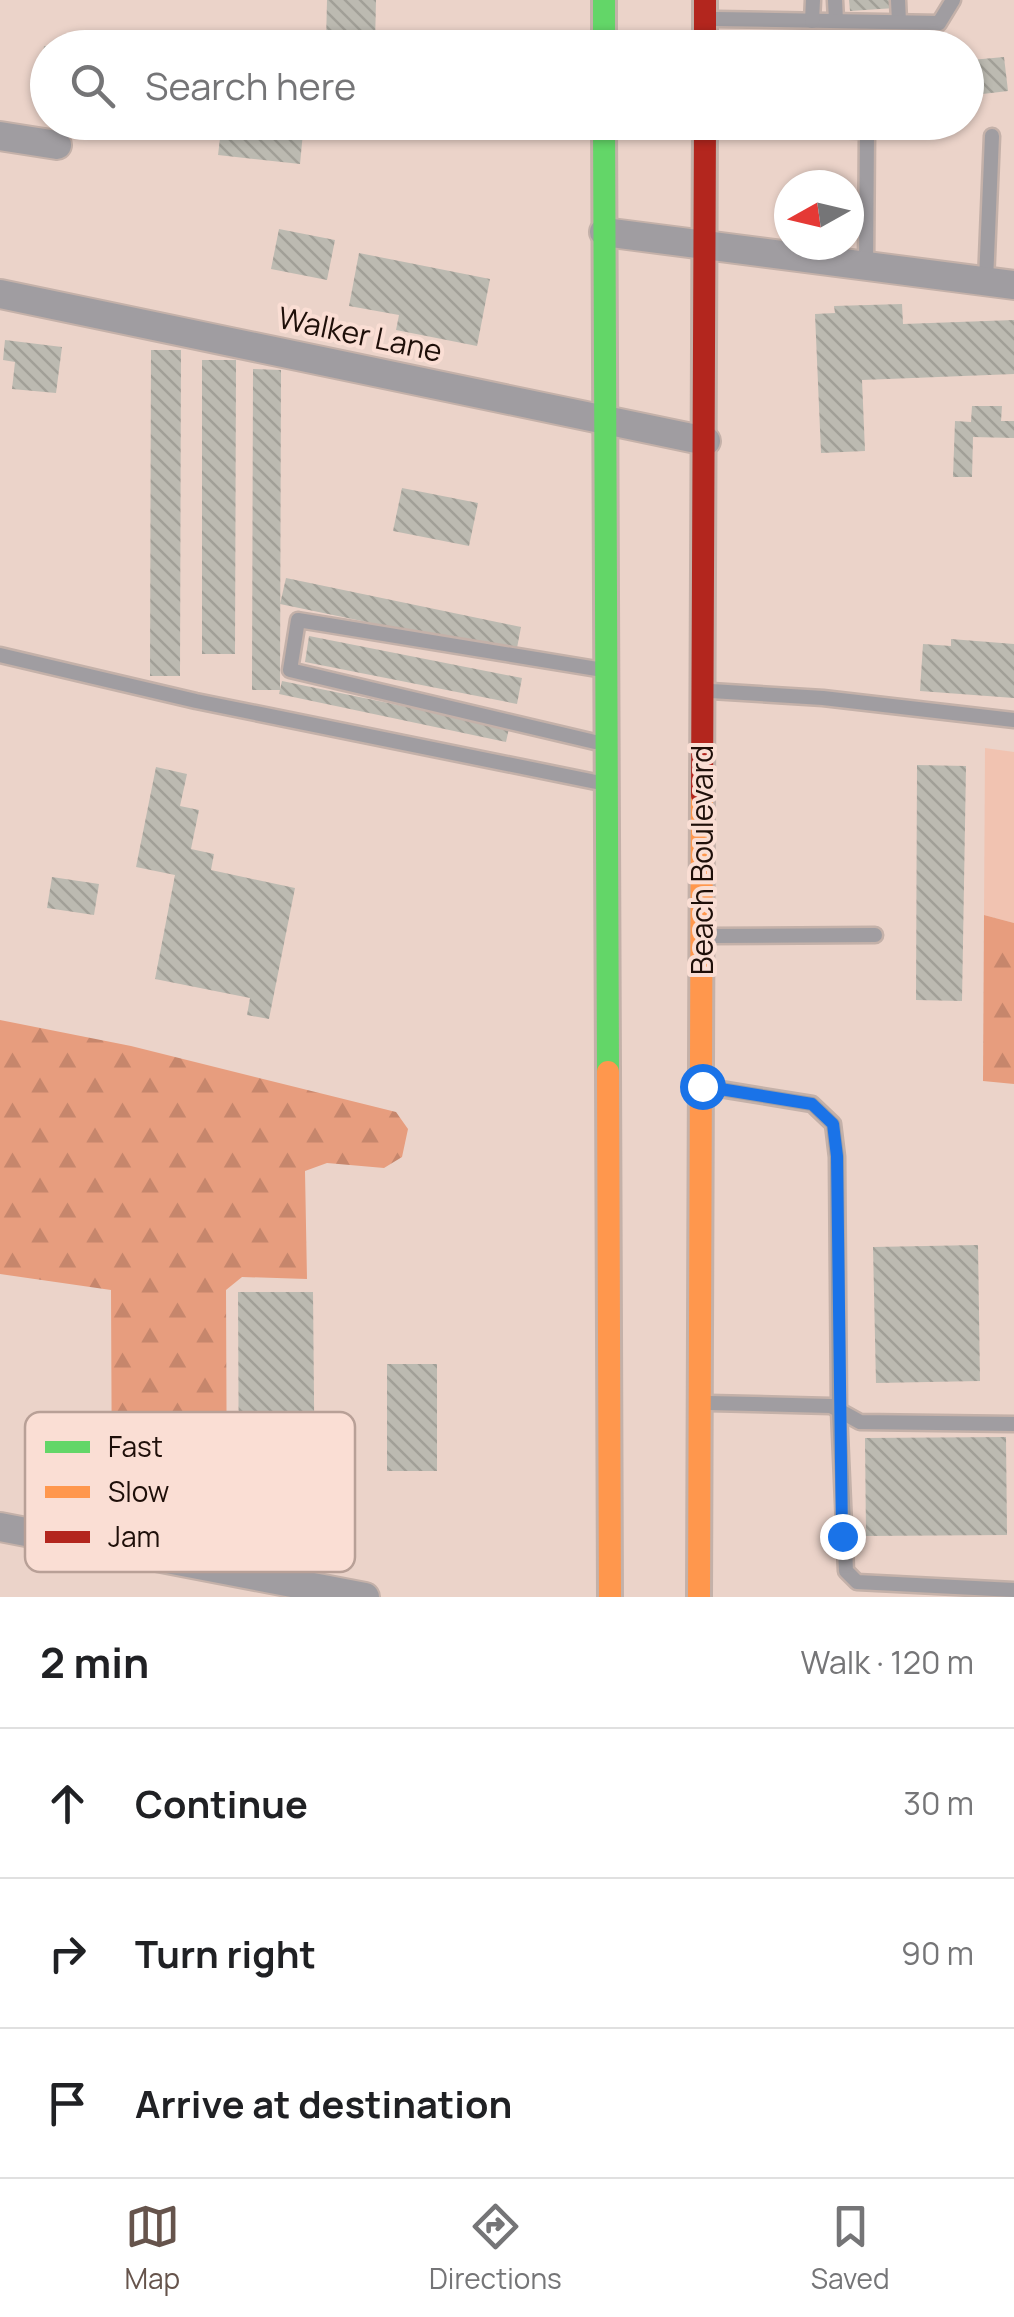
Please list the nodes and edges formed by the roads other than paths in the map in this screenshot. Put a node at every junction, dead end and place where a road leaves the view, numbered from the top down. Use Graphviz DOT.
graph roads {
  1 [pos="604,0"];
  2 [pos="812,0"];
  3 [pos="836,0"];
  4 [pos="898,0"];
  5 [pos="953,0"];
  6 [pos="705,9"];
  7 [pos="812,21"];
  8 [pos="836,21"];
  9 [pos="898,22"];
  10 [pos="604,30"];
  11 [pos="0,136"];
  12 [pos="992,136"];
  13 [pos="604,140"];
  14 [pos="705,140"];
  15 [pos="867,140"];
  16 [pos="57,146"];
  17 [pos="604,232"];
  18 [pos="705,246"];
  19 [pos="866,266"];
  20 [pos="1000,283"];
  21 [pos="0,294"];
  22 [pos="604,419"];
  23 [pos="706,441"];
  24 [pos="0,655"];
  25 [pos="606,671"];
  26 [pos="704,691"];
  27 [pos="1014,720"];
  28 [pos="606,745"];
  29 [pos="606,784"];
  30 [pos="875,935"];
  31 [pos="703,936"];
  32 [pos="702,1086"];
  33 [pos="700,1402"];
  34 [pos="840,1410"];
  35 [pos="1014,1424"];
  36 [pos="0,1528"];
  37 [pos="25,1533"];
  38 [pos="233,1572"];
  39 [pos="1014,1590"];
  40 [pos="365,1597"];
  41 [pos="610,1597"];
  42 [pos="700,1597"];
  1 -- 10 [label="highway"];
  2 -- 7 [label="lane"];
  3 -- 8 [label="lane"];
  4 -- 9 [label="lane"];
  5 -- 9 [label="lane"];
  6 -- 7 [label="lane"];
  7 -- 8 [label="lane"];
  8 -- 9 [label="lane"];
  11 -- 16 [label="street"];
  12 -- 20 [label="lane"];
  13 -- 17 [label="highway"];
  14 -- 18 [label="highway, Beach Boulevard"];
  15 -- 19 [label="lane"];
  17 -- 18 [label="street"];
  17 -- 22 [label="highway"];
  18 -- 19 [label="street"];
  18 -- 23 [label="highway, Beach Boulevard"];
  19 -- 20 [label="street"];
  21 -- 22 [label="street, Walker Lane"];
  22 -- 23 [label="street, Walker Lane"];
  22 -- 25 [label="highway"];
  23 -- 26 [label="highway, Beach Boulevard"];
  24 -- 29 [label="lane"];
  25 -- 28 [label="highway"];
  25 -- 28 [label="lane"];
  26 -- 27 [label="lane"];
  26 -- 31 [label="highway, Beach Boulevard"];
  28 -- 29 [label="highway"];
  29 -- 41 [label="highway"];
  30 -- 31 [label="lane"];
  31 -- 32 [label="highway, Beach Boulevard"];
  32 -- 33 [label="highway, Beach Boulevard"];
  32 -- 34 [label="lane"];
  33 -- 34 [label="lane"];
  33 -- 42 [label="highway, Beach Boulevard"];
  34 -- 35 [label="lane"];
  34 -- 39 [label="lane"];
  36 -- 37 [label="street"];
  38 -- 40 [label="street"];
}
